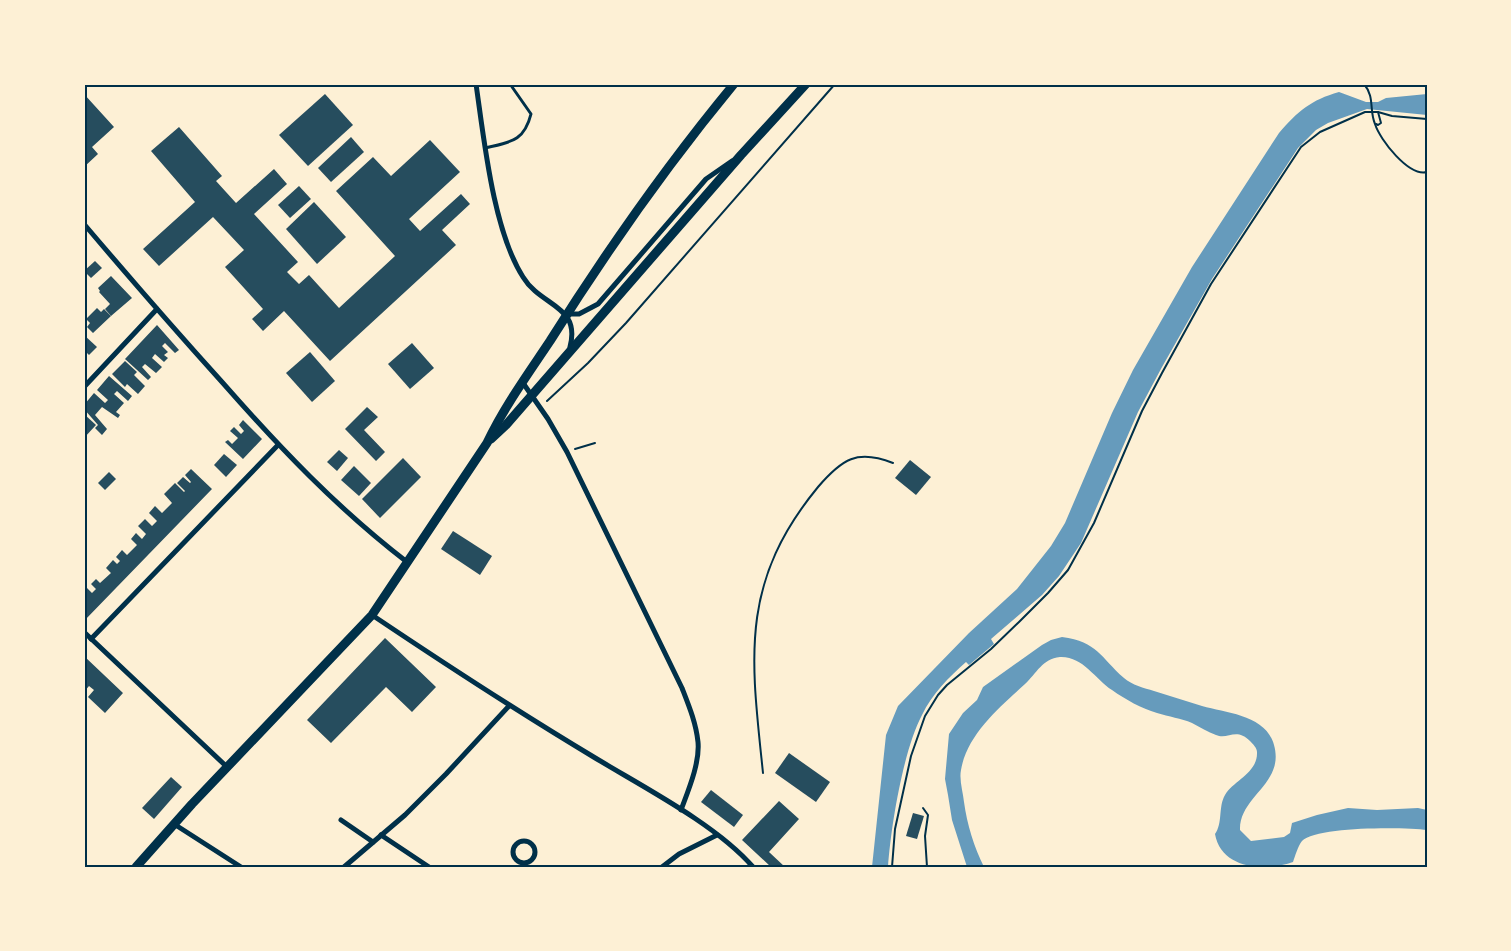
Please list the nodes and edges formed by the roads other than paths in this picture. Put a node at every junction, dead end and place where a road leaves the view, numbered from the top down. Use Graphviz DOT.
graph roads {
  1 [pos="476,84"];
  2 [pos="510,84"];
  3 [pos="734,84"];
  4 [pos="806,84"];
  5 [pos="485,148"];
  6 [pos="741,155"];
  7 [pos="84,224"];
  8 [pos="157,309"];
  9 [pos="567,314"];
  10 [pos="570,349"];
  11 [pos="523,383"];
  12 [pos="84,387"];
  13 [pos="532,395"];
  14 [pos="487,443"];
  15 [pos="278,445"];
  16 [pos="409,563"];
  17 [pos="372,615"];
  18 [pos="84,632"];
  19 [pos="91,639"];
  20 [pos="509,706"];
  21 [pos="227,767"];
  22 [pos="681,810"];
  23 [pos="341,820"];
  24 [pos="174,824"];
  25 [pos="381,835"];
  26 [pos="717,835"];
  27 [pos="373,842"];
  28 [pos="517,864"];
  29 [pos="136,867"];
  30 [pos="144,867"];
  31 [pos="241,867"];
  32 [pos="344,867"];
  33 [pos="429,867"];
  34 [pos="662,867"];
  35 [pos="753,867"];
  1 -- 5 [label="street"];
  2 -- 5 [label="lane"];
  3 -- 9 [label="main road"];
  4 -- 6 [label="main road"];
  5 -- 9 [label="street"];
  6 -- 9 [label="street"];
  6 -- 10 [label="main road"];
  7 -- 8 [label="street"];
  8 -- 12 [label="street"];
  8 -- 15 [label="street"];
  9 -- 10 [label="street"];
  9 -- 11 [label="main road"];
  10 -- 13 [label="main road"];
  11 -- 13 [label="street"];
  11 -- 14 [label="main road"];
  13 -- 14 [label="main road"];
  13 -- 22 [label="street"];
  14 -- 16 [label="main road"];
  15 -- 16 [label="street"];
  15 -- 19 [label="street"];
  16 -- 17 [label="main road"];
  17 -- 20 [label="street"];
  17 -- 21 [label="main road"];
  18 -- 19 [label="street"];
  19 -- 21 [label="street"];
  20 -- 22 [label="street"];
  20 -- 25 [label="street"];
  21 -- 24 [label="main road"];
  22 -- 26 [label="street"];
  23 -- 27 [label="street"];
  24 -- 29 [label="main road"];
  24 -- 30 [label="main road"];
  24 -- 31 [label="street"];
  25 -- 27 [label="street"];
  25 -- 33 [label="street"];
  26 -- 34 [label="street"];
  26 -- 35 [label="street"];
  27 -- 32 [label="street"];
  28 -- 28 [label="street"];
}
